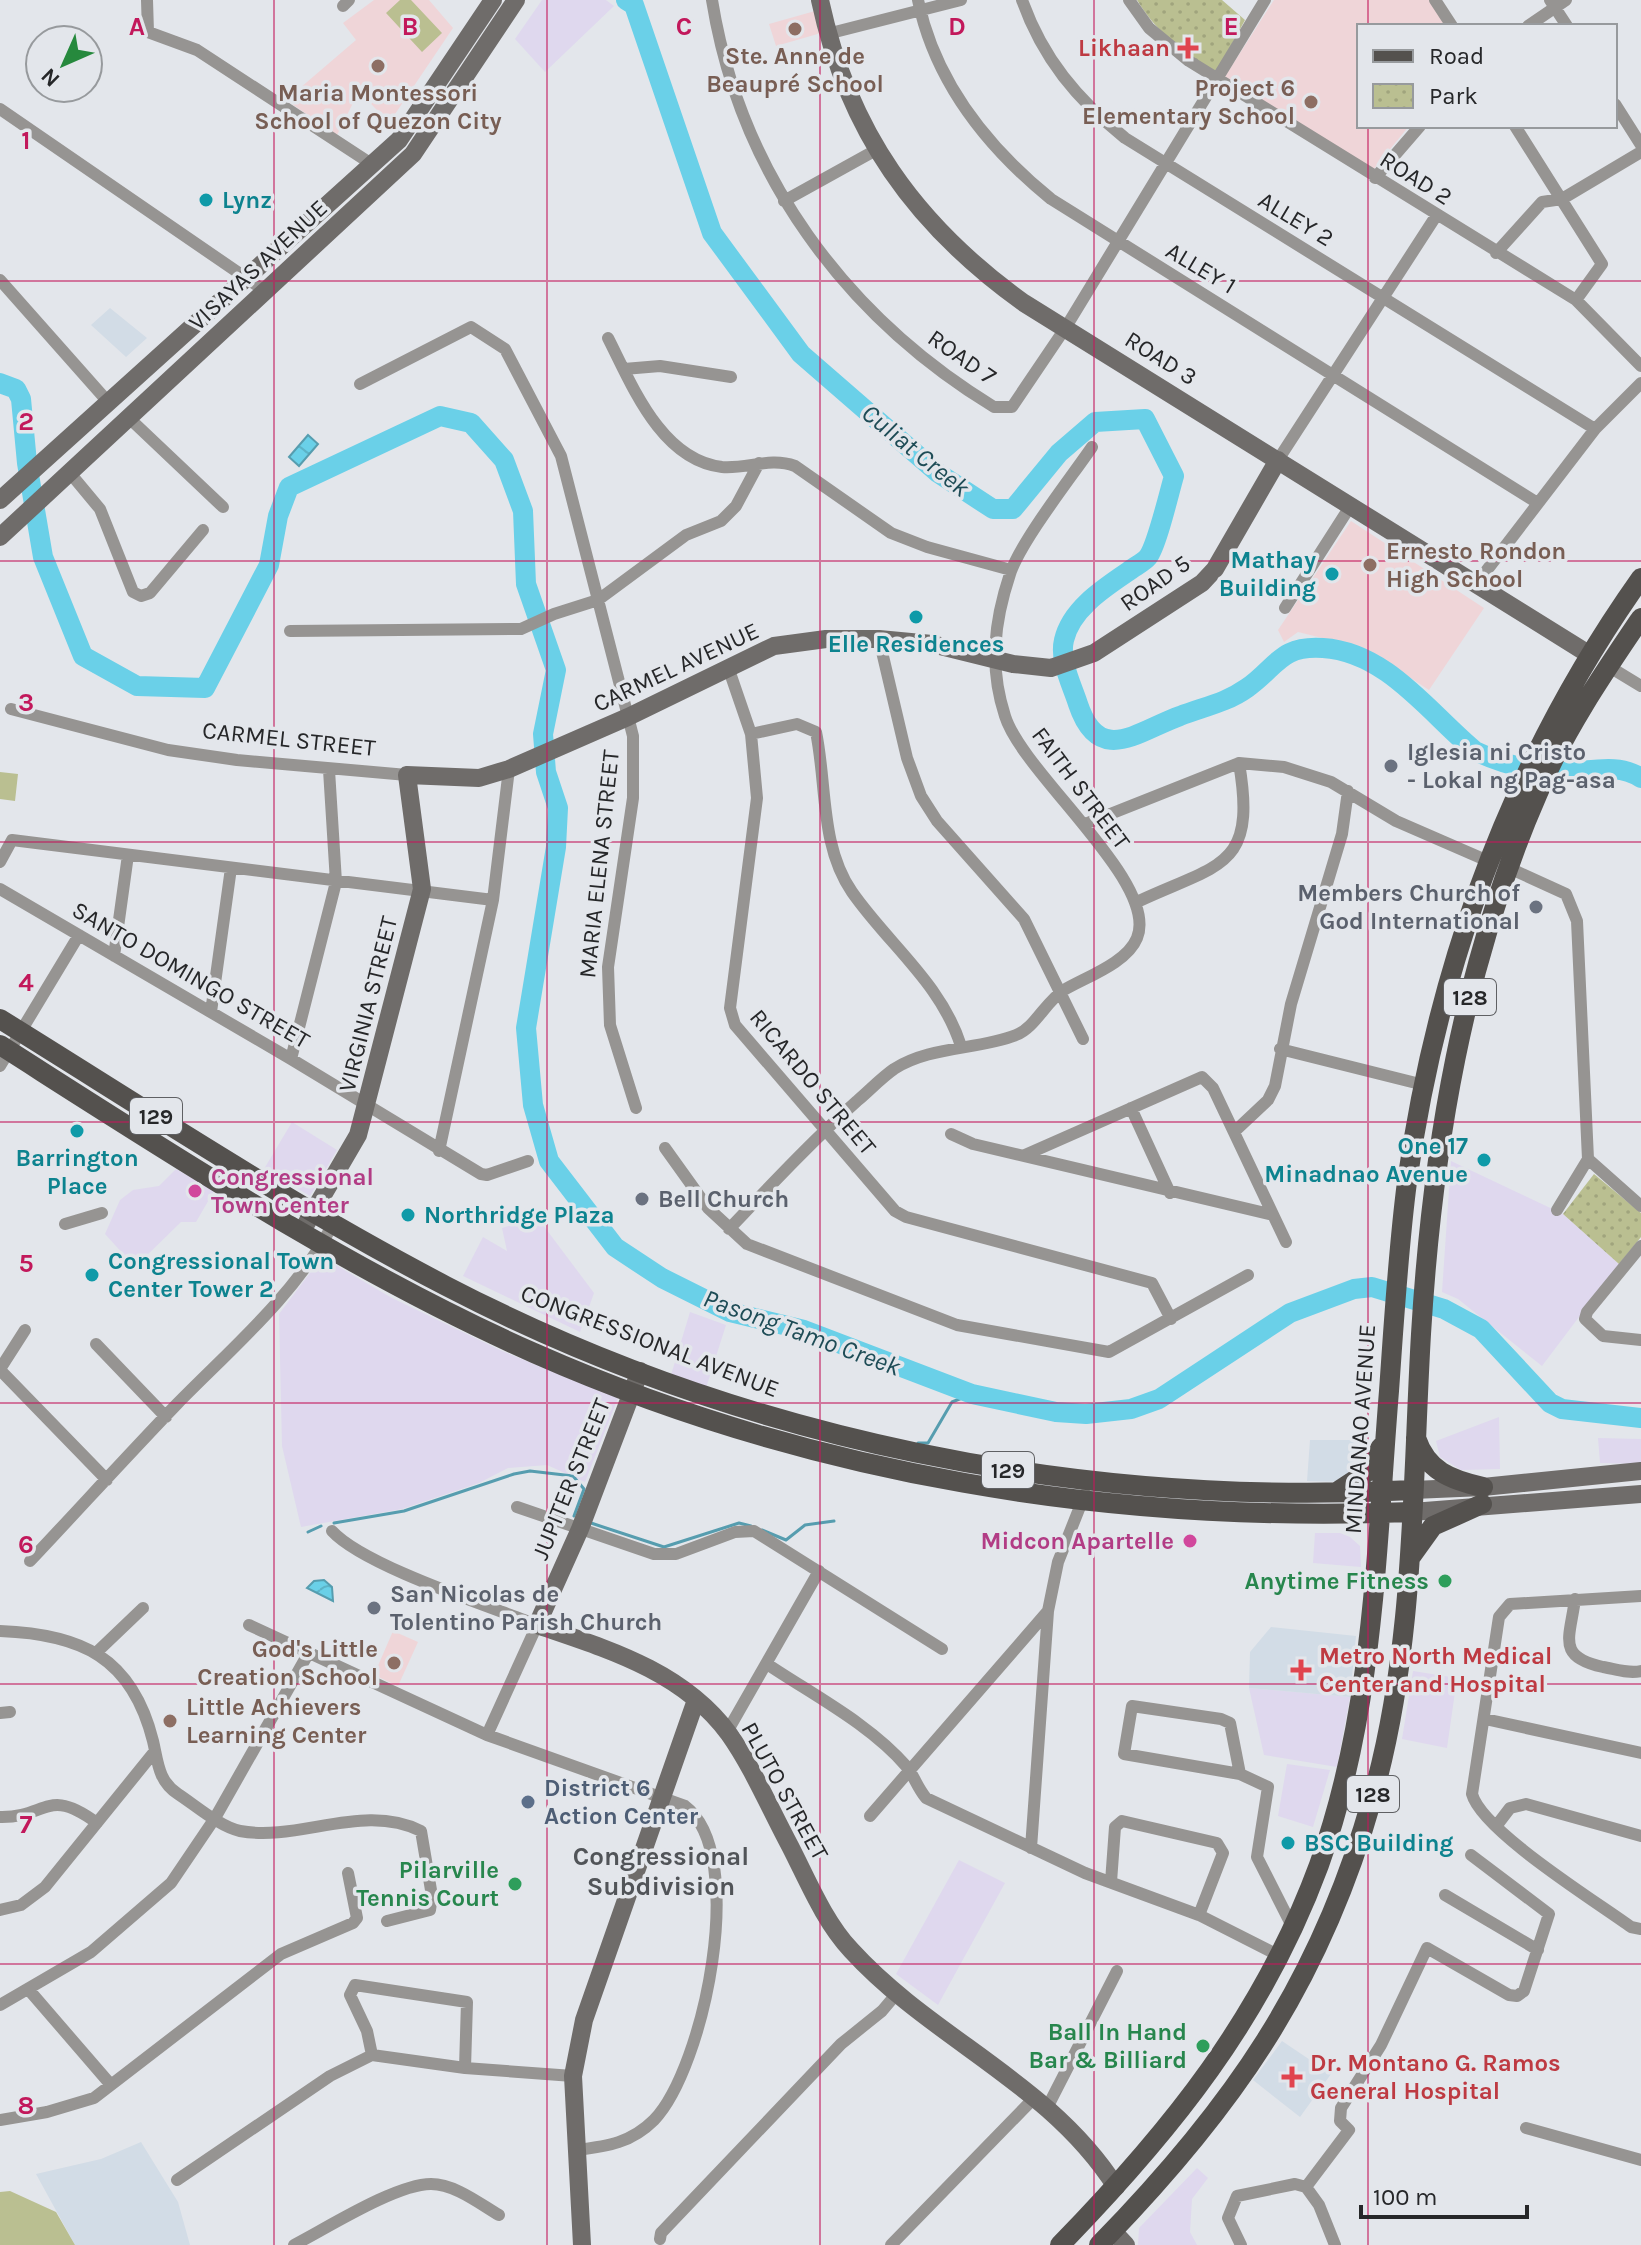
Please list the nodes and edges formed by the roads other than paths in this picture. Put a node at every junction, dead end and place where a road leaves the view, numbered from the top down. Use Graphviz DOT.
graph roads {
  1 [pos="147,0"];
  2 [pos="493,0"];
  3 [pos="516,0"];
  4 [pos="712,0"];
  5 [pos="820,0"];
  6 [pos="961,0"];
  7 [pos="1022,0"];
  8 [pos="1129,0"];
  9 [pos="1265,0"];
  10 [pos="1435,0"];
  11 [pos="1557,2"];
  12 [pos="919,5"];
  13 [pos="1451,24"];
  14 [pos="1530,24"];
  15 [pos="1566,24"];
  16 [pos="827,34"];
  17 [pos="1217,80"];
  18 [pos="1617,107"];
  19 [pos="0,109"];
  20 [pos="1418,128"];
  21 [pos="1516,128"];
  22 [pos="1641,145"];
  23 [pos="876,150"];
  24 [pos="1641,152"];
  25 [pos="1164,164"];
  26 [pos="373,165"];
  27 [pos="1375,178"];
  28 [pos="1562,199"];
  29 [pos="784,201"];
  30 [pos="1436,216"];
  31 [pos="1117,243"];
  32 [pos="1496,253"];
  33 [pos="0,280"];
  34 [pos="248,280"];
  35 [pos="265,291"];
  36 [pos="1383,298"];
  37 [pos="1576,300"];
  38 [pos="1066,327"];
  39 [pos="608,338"];
  40 [pos="1641,366"];
  41 [pos="624,369"];
  42 [pos="1334,375"];
  43 [pos="731,377"];
  44 [pos="1641,383"];
  45 [pos="360,384"];
  46 [pos="124,390"];
  47 [pos="109,403"];
  48 [pos="135,413"];
  49 [pos="1595,429"];
  50 [pos="1092,447"];
  51 [pos="1278,460"];
  52 [pos="759,463"];
  53 [pos="70,473"];
  54 [pos="5,495"];
  55 [pos="1536,502"];
  56 [pos="1351,505"];
  57 [pos="223,507"];
  58 [pos="203,530"];
  59 [pos="6,531"];
  60 [pos="1011,570"];
  61 [pos="1641,578"];
  62 [pos="1477,583"];
  63 [pos="598,600"];
  64 [pos="1285,608"];
  65 [pos="1641,618"];
  66 [pos="290,631"];
  67 [pos="879,639"];
  68 [pos="1590,655"];
  69 [pos="994,659"];
  70 [pos="1608,666"];
  71 [pos="728,667"];
  72 [pos="1051,668"];
  73 [pos="1641,686"];
  74 [pos="11,709"];
  75 [pos="628,717"];
  76 [pos="751,734"];
  77 [pos="1550,745"];
  78 [pos="561,747"];
  79 [pos="1239,763"];
  80 [pos="509,769"];
  81 [pos="329,770"];
  82 [pos="407,775"];
  83 [pos="1528,788"];
  84 [pos="1348,791"];
  85 [pos="1085,824"];
  86 [pos="128,855"];
  87 [pos="1488,861"];
  88 [pos="0,862"];
  89 [pos="231,868"];
  90 [pos="1509,868"];
  91 [pos="336,882"];
  92 [pos="0,889"];
  93 [pos="422,889"];
  94 [pos="493,900"];
  95 [pos="1137,902"];
  96 [pos="79,935"];
  97 [pos="114,956"];
  98 [pos="1060,993"];
  99 [pos="211,1012"];
  100 [pos="0,1019"];
  101 [pos="20,1032"];
  102 [pos="1083,1039"];
  103 [pos="961,1046"];
  104 [pos="1280,1049"];
  105 [pos="3,1054"];
  106 [pos="291,1059"];
  107 [pos="1424,1085"];
  108 [pos="367,1105"];
  109 [pos="636,1108"];
  110 [pos="1131,1108"];
  111 [pos="823,1131"];
  112 [pos="1234,1132"];
  113 [pos="951,1134"];
  114 [pos="1414,1137"];
  115 [pos="1439,1144"];
  116 [pos="665,1148"];
  117 [pos="439,1151"];
  118 [pos="1025,1155"];
  119 [pos="1588,1159"];
  120 [pos="528,1161"];
  121 [pos="1170,1193"];
  122 [pos="1641,1206"];
  123 [pos="1557,1210"];
  124 [pos="313,1212"];
  125 [pos="102,1213"];
  126 [pos="1273,1215"];
  127 [pos="65,1224"];
  128 [pos="333,1224"];
  129 [pos="729,1229"];
  130 [pos="302,1231"];
  131 [pos="1286,1242"];
  132 [pos="323,1243"];
  133 [pos="1641,1246"];
  134 [pos="1248,1275"];
  135 [pos="1171,1319"];
  136 [pos="25,1330"];
  137 [pos="1641,1340"];
  138 [pos="96,1344"];
  139 [pos="0,1369"];
  140 [pos="640,1371"];
  141 [pos="631,1394"];
  142 [pos="166,1417"];
  143 [pos="1385,1435"];
  144 [pos="1416,1438"];
  145 [pos="1641,1471"];
  146 [pos="107,1480"];
  147 [pos="1413,1490"];
  148 [pos="1381,1491"];
  149 [pos="1086,1492"];
  150 [pos="1641,1494"];
  151 [pos="1482,1496"];
  152 [pos="1327,1504"];
  153 [pos="517,1507"];
  154 [pos="1412,1512"];
  155 [pos="1380,1513"];
  156 [pos="580,1529"];
  157 [pos="332,1531"];
  158 [pos="30,1561"];
  159 [pos="1407,1566"];
  160 [pos="819,1571"];
  161 [pos="1376,1571"];
  162 [pos="1641,1596"];
  163 [pos="1575,1599"];
  164 [pos="143,1608"];
  165 [pos="1048,1611"];
  166 [pos="249,1625"];
  167 [pos="537,1625"];
  168 [pos="0,1631"];
  169 [pos="942,1649"];
  170 [pos="98,1651"];
  171 [pos="308,1654"];
  172 [pos="767,1664"];
  173 [pos="1641,1671"];
  174 [pos="696,1700"];
  175 [pos="1485,1719"];
  176 [pos="727,1732"];
  177 [pos="487,1735"];
  178 [pos="155,1751"];
  179 [pos="1641,1753"];
  180 [pos="909,1769"];
  181 [pos="1240,1774"];
  182 [pos="663,1798"];
  183 [pos="870,1816"];
  184 [pos="0,1817"];
  185 [pos="215,1818"];
  186 [pos="97,1823"];
  187 [pos="1497,1825"];
  188 [pos="1641,1836"];
  189 [pos="1031,1848"];
  190 [pos="1471,1855"];
  191 [pos="348,1873"];
  192 [pos="1111,1882"];
  193 [pos="1445,1895"];
  194 [pos="0,1910"];
  195 [pos="1199,1915"];
  196 [pos="387,1921"];
  197 [pos="1293,1928"];
  198 [pos="1641,1929"];
  199 [pos="1538,1950"];
  200 [pos="1280,1956"];
  201 [pos="1117,1971"];
  202 [pos="29,1990"];
  203 [pos="898,1992"];
  204 [pos="1260,1993"];
  205 [pos="0,2005"];
  206 [pos="1286,2009"];
  207 [pos="372,2055"];
  208 [pos="465,2068"];
  209 [pos="573,2076"];
  210 [pos="111,2085"];
  211 [pos="1042,2101"];
  212 [pos="0,2120"];
  213 [pos="1526,2128"];
  214 [pos="577,2150"];
  215 [pos="1641,2160"];
  216 [pos="177,2180"];
  217 [pos="1116,2187"];
  218 [pos="1306,2187"];
  219 [pos="499,2215"];
  220 [pos="660,2239"];
  221 [pos="1112,2240"];
  222 [pos="294,2245"];
  223 [pos="582,2245"];
  224 [pos="891,2245"];
  225 [pos="1060,2245"];
  226 [pos="1241,2245"];
  227 [pos="1335,2245"];
  1 -- 26 [label="street"];
  2 -- 26 [label="street, VISAYAS AVENUE"];
  3 -- 35 [label="street, VISAYAS AVENUE"];
  4 -- 29 [label="street, ROAD 7"];
  5 -- 16 [label="street, ROAD 3"];
  6 -- 12 [label="street"];
  7 -- 25 [label="street, ALLEY 2"];
  8 -- 17 [label="street, ROAD 2"];
  9 -- 17 [label="street, ROAD 7"];
  10 -- 13 [label="street"];
  11 -- 14 [label="street"];
  11 -- 15 [label="street"];
  12 -- 16 [label="street"];
  12 -- 31 [label="street, ALLEY 1"];
  16 -- 23 [label="street, ROAD 3"];
  17 -- 25 [label="street, ROAD 7"];
  17 -- 27 [label="street, ROAD 2"];
  18 -- 22 [label="street"];
  19 -- 34 [label="street"];
  20 -- 27 [label="street"];
  21 -- 28 [label="street"];
  23 -- 29 [label="street"];
  23 -- 38 [label="street, ROAD 3"];
  24 -- 28 [label="street"];
  25 -- 31 [label="street, ROAD 7"];
  25 -- 36 [label="street, ALLEY 2"];
  26 -- 34 [label="street, VISAYAS AVENUE"];
  27 -- 30 [label="street, ROAD 2"];
  28 -- 32 [label="street"];
  28 -- 37 [label="street"];
  29 -- 38 [label="street, ROAD 7"];
  30 -- 32 [label="street, ROAD 2"];
  30 -- 36 [label="street"];
  31 -- 38 [label="street, ROAD 7"];
  31 -- 42 [label="street, ALLEY 1"];
  32 -- 37 [label="street, ROAD 2"];
  33 -- 47 [label="street"];
  34 -- 35 [label="street"];
  34 -- 46 [label="street, VISAYAS AVENUE"];
  35 -- 48 [label="street, VISAYAS AVENUE"];
  36 -- 42 [label="street"];
  36 -- 49 [label="street, ALLEY 2"];
  37 -- 40 [label="street, ROAD 2"];
  38 -- 51 [label="street, ROAD 3"];
  39 -- 41 [label="street"];
  41 -- 43 [label="street"];
  41 -- 52 [label="street"];
  42 -- 51 [label="street"];
  42 -- 55 [label="street, ALLEY 1"];
  44 -- 49 [label="street"];
  45 -- 63 [label="street, MARIA ELENA STREET"];
  46 -- 47 [label="street, VISAYAS AVENUE"];
  46 -- 48 [label="street"];
  47 -- 54 [label="street, VISAYAS AVENUE"];
  48 -- 53 [label="street, VISAYAS AVENUE"];
  48 -- 57 [label="street"];
  49 -- 55 [label="street"];
  50 -- 60 [label="street, FAITH STREET"];
  51 -- 56 [label="street, ROAD 3"];
  51 -- 72 [label="street, ROAD 5"];
  52 -- 60 [label="street"];
  52 -- 63 [label="street"];
  53 -- 58 [label="street"];
  53 -- 59 [label="street, VISAYAS AVENUE"];
  55 -- 62 [label="street"];
  56 -- 62 [label="street, ROAD 3"];
  56 -- 64 [label="street"];
  60 -- 69 [label="street, FAITH STREET"];
  61 -- 68 [label="main road, MINDANAO AVENUE / 128"];
  62 -- 68 [label="street, ROAD 3"];
  63 -- 66 [label="street"];
  63 -- 75 [label="street, MARIA ELENA STREET"];
  65 -- 70 [label="main road, MINDANAO AVENUE / 128"];
  67 -- 69 [label="street, CARMEL AVENUE"];
  67 -- 71 [label="street, CARMEL AVENUE"];
  67 -- 98 [label="street"];
  68 -- 77 [label="main road, MINDANAO AVENUE / 128"];
  69 -- 72 [label="street, CARMEL AVENUE"];
  69 -- 85 [label="street, FAITH STREET"];
  70 -- 73 [label="street"];
  70 -- 77 [label="main road, MINDANAO AVENUE / 128"];
  71 -- 75 [label="street, CARMEL AVENUE"];
  71 -- 76 [label="street, RICARDO STREET"];
  74 -- 81 [label="street, CARMEL STREET"];
  75 -- 78 [label="street, CARMEL AVENUE"];
  75 -- 109 [label="street, MARIA ELENA STREET"];
  76 -- 103 [label="street"];
  76 -- 111 [label="street, RICARDO STREET"];
  77 -- 83 [label="main road, MINDANAO AVENUE / 128"];
  78 -- 80 [label="street, CARMEL STREET"];
  79 -- 84 [label="street"];
  79 -- 85 [label="street"];
  79 -- 95 [label="street"];
  80 -- 82 [label="street, CARMEL STREET"];
  80 -- 94 [label="street"];
  81 -- 82 [label="street, CARMEL STREET"];
  81 -- 91 [label="street"];
  82 -- 93 [label="street, VIRGINIA STREET"];
  83 -- 87 [label="main road, MINDANAO AVENUE / 128"];
  83 -- 90 [label="main road, MINDANAO AVENUE / 128"];
  84 -- 87 [label="street"];
  84 -- 104 [label="street"];
  85 -- 95 [label="street, FAITH STREET"];
  86 -- 88 [label="street"];
  86 -- 89 [label="street"];
  86 -- 97 [label="street"];
  87 -- 107 [label="main road, MINDANAO AVENUE / 128"];
  89 -- 91 [label="street"];
  89 -- 99 [label="street"];
  90 -- 115 [label="main road, MINDANAO AVENUE / 128"];
  90 -- 119 [label="street"];
  91 -- 93 [label="street"];
  91 -- 106 [label="street"];
  92 -- 96 [label="street, SANTO DOMINGO STREET"];
  93 -- 94 [label="street"];
  93 -- 108 [label="street, VIRGINIA STREET"];
  94 -- 117 [label="street"];
  95 -- 98 [label="street"];
  96 -- 97 [label="street, SANTO DOMINGO STREET"];
  96 -- 101 [label="street"];
  97 -- 99 [label="street, SANTO DOMINGO STREET"];
  98 -- 102 [label="street"];
  98 -- 103 [label="street"];
  99 -- 106 [label="street, SANTO DOMINGO STREET"];
  100 -- 101 [label="main road, CONGRESSIONAL AVENUE / 129"];
  101 -- 105 [label="street"];
  101 -- 124 [label="main road, CONGRESSIONAL AVENUE / 129"];
  103 -- 111 [label="street"];
  104 -- 107 [label="street"];
  104 -- 112 [label="street"];
  105 -- 130 [label="main road, CONGRESSIONAL AVENUE / 129"];
  106 -- 108 [label="street, SANTO DOMINGO STREET"];
  107 -- 114 [label="main road, MINDANAO AVENUE / 128"];
  108 -- 117 [label="street, SANTO DOMINGO STREET"];
  108 -- 124 [label="street, VIRGINIA STREET"];
  110 -- 112 [label="street"];
  110 -- 118 [label="street"];
  110 -- 121 [label="street"];
  111 -- 129 [label="street"];
  111 -- 135 [label="street, RICARDO STREET"];
  112 -- 126 [label="street"];
  113 -- 118 [label="street"];
  114 -- 115 [label="main road"];
  114 -- 143 [label="main road, MINDANAO AVENUE / 128"];
  115 -- 144 [label="main road, MINDANAO AVENUE / 128"];
  116 -- 129 [label="street"];
  117 -- 120 [label="street, SANTO DOMINGO STREET"];
  118 -- 121 [label="street"];
  119 -- 122 [label="street"];
  119 -- 123 [label="street"];
  121 -- 126 [label="street"];
  124 -- 128 [label="main road, CONGRESSIONAL AVENUE / 129"];
  124 -- 130 [label="street, VIRGINIA STREET"];
  125 -- 127 [label="street"];
  126 -- 131 [label="street"];
  128 -- 132 [label="street"];
  128 -- 140 [label="main road, CONGRESSIONAL AVENUE / 129"];
  129 -- 135 [label="street"];
  130 -- 132 [label="main road, CONGRESSIONAL AVENUE / 129"];
  132 -- 141 [label="main road, CONGRESSIONAL AVENUE / 129"];
  132 -- 142 [label="street"];
  133 -- 137 [label="street"];
  134 -- 135 [label="street"];
  136 -- 139 [label="street"];
  138 -- 142 [label="street"];
  139 -- 146 [label="street"];
  140 -- 141 [label="street, JUPITER STREET"];
  140 -- 149 [label="main road, CONGRESSIONAL AVENUE / 129"];
  141 -- 149 [label="main road, CONGRESSIONAL AVENUE / 129"];
  141 -- 156 [label="street, JUPITER STREET"];
  142 -- 146 [label="street"];
  143 -- 148 [label="main road, MINDANAO AVENUE / 128"];
  143 -- 152 [label="main road"];
  144 -- 147 [label="main road, MINDANAO AVENUE / 128"];
  144 -- 151 [label="main road"];
  145 -- 151 [label="street, CONGRESSIONAL AVENUE / 129"];
  146 -- 158 [label="street"];
  147 -- 148 [label="main road, CONGRESSIONAL AVENUE / 129"];
  147 -- 151 [label="street, CONGRESSIONAL AVENUE / 129"];
  147 -- 154 [label="main road, MINDANAO AVENUE / 128"];
  148 -- 152 [label="main road, CONGRESSIONAL AVENUE / 129"];
  148 -- 155 [label="main road, MINDANAO AVENUE / 128"];
  149 -- 152 [label="main road, CONGRESSIONAL AVENUE / 129"];
  149 -- 165 [label="street"];
  150 -- 151 [label="street, CONGRESSIONAL AVENUE / 129"];
  151 -- 154 [label="street, CONGRESSIONAL AVENUE / 129"];
  151 -- 159 [label="main road"];
  152 -- 155 [label="main road, CONGRESSIONAL AVENUE / 129"];
  152 -- 161 [label="main road"];
  153 -- 156 [label="street"];
  154 -- 155 [label="main road, CONGRESSIONAL AVENUE / 129"];
  154 -- 159 [label="main road, MINDANAO AVENUE / 128"];
  155 -- 161 [label="main road, MINDANAO AVENUE / 128"];
  156 -- 160 [label="street"];
  156 -- 167 [label="street, JUPITER STREET"];
  157 -- 167 [label="street, PLUTO STREET"];
  159 -- 206 [label="main road, MINDANAO AVENUE / 128"];
  160 -- 169 [label="street"];
  160 -- 172 [label="street"];
  161 -- 197 [label="main road, MINDANAO AVENUE / 128"];
  162 -- 163 [label="street"];
  163 -- 173 [label="street"];
  163 -- 175 [label="street"];
  164 -- 170 [label="street"];
  165 -- 180 [label="street"];
  165 -- 189 [label="street"];
  166 -- 171 [label="street"];
  167 -- 174 [label="street, PLUTO STREET"];
  167 -- 177 [label="street, JUPITER STREET"];
  168 -- 170 [label="street"];
  170 -- 178 [label="street"];
  171 -- 177 [label="street"];
  171 -- 185 [label="street"];
  172 -- 176 [label="street"];
  172 -- 180 [label="street"];
  174 -- 176 [label="street, PLUTO STREET"];
  174 -- 182 [label="street"];
  175 -- 179 [label="street"];
  175 -- 187 [label="street"];
  176 -- 203 [label="street, PLUTO STREET"];
  177 -- 182 [label="street"];
  178 -- 185 [label="street"];
  178 -- 186 [label="street"];
  180 -- 183 [label="street"];
  180 -- 189 [label="street"];
  181 -- 181 [label="street"];
  181 -- 197 [label="street"];
  182 -- 209 [label="street"];
  182 -- 214 [label="street"];
  184 -- 186 [label="street"];
  185 -- 196 [label="street"];
  185 -- 202 [label="street"];
  186 -- 194 [label="street"];
  187 -- 188 [label="street"];
  187 -- 198 [label="street"];
  189 -- 192 [label="street"];
  190 -- 199 [label="street"];
  191 -- 210 [label="street"];
  192 -- 195 [label="street"];
  192 -- 195 [label="street"];
  193 -- 199 [label="street"];
  195 -- 200 [label="street"];
  197 -- 200 [label="main road, MINDANAO AVENUE / 128"];
  199 -- 218 [label="street"];
  200 -- 204 [label="main road, MINDANAO AVENUE / 128"];
  201 -- 211 [label="street"];
  202 -- 205 [label="street"];
  202 -- 210 [label="street"];
  203 -- 211 [label="street, PLUTO STREET"];
  203 -- 220 [label="street"];
  204 -- 206 [label="main road"];
  204 -- 217 [label="main road, MINDANAO AVENUE / 128"];
  206 -- 221 [label="main road, MINDANAO AVENUE / 128"];
  207 -- 208 [label="street"];
  207 -- 208 [label="street"];
  207 -- 216 [label="street"];
  208 -- 209 [label="street"];
  209 -- 214 [label="street"];
  210 -- 212 [label="street"];
  211 -- 217 [label="street, PLUTO STREET"];
  211 -- 224 [label="street"];
  213 -- 215 [label="street"];
  214 -- 223 [label="street"];
  217 -- 225 [label="main road, MINDANAO AVENUE / 128"];
  218 -- 226 [label="street"];
  218 -- 227 [label="street"];
  219 -- 222 [label="street"];
}
